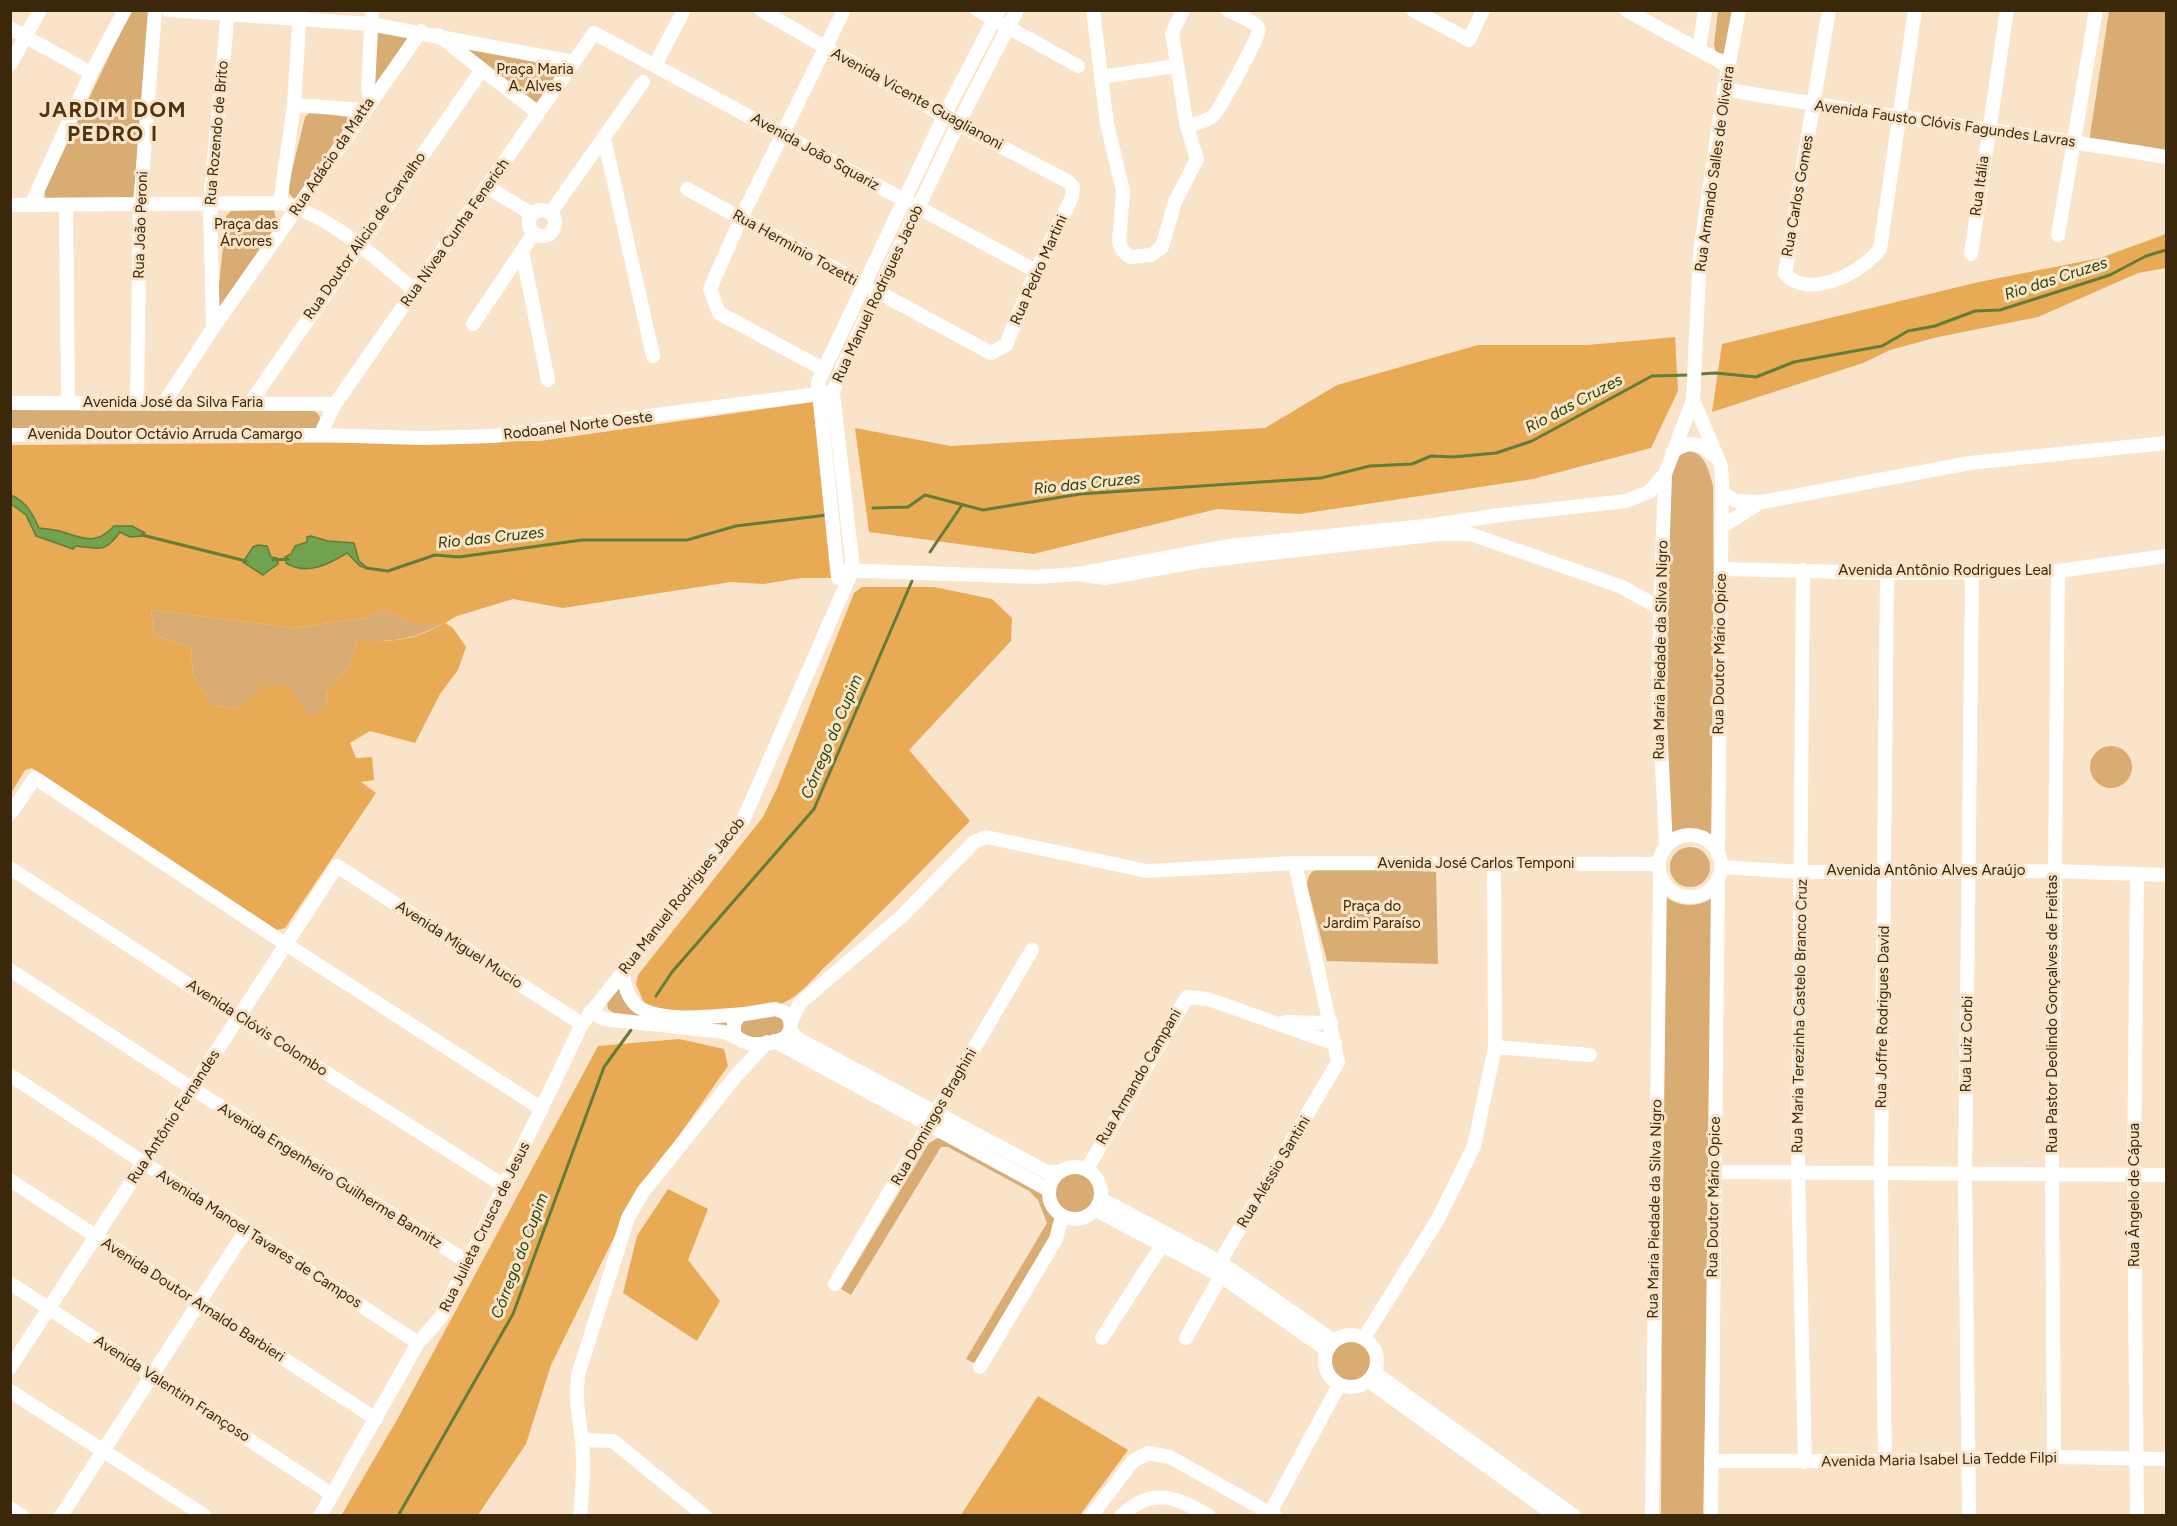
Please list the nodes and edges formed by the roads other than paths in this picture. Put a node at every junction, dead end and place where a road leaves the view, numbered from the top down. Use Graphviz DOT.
graph roads {
  1 [pos="40,10"];
  2 [pos="125,10"];
  3 [pos="155,10"];
  4 [pos="168,10"];
  5 [pos="684,10"];
  6 [pos="761,10"];
  7 [pos="844,10"];
  8 [pos="977,10"];
  9 [pos="1017,10"];
  10 [pos="1093,10"];
  11 [pos="1183,10"];
  12 [pos="1228,10"];
  13 [pos="1413,10"];
  14 [pos="1483,10"];
  15 [pos="1626,10"];
  16 [pos="1705,10"];
  17 [pos="1739,10"];
  18 [pos="1829,10"];
  19 [pos="1915,10"];
  20 [pos="2007,10"];
  21 [pos="2096,10"];
  22 [pos="227,12"];
  23 [pos="300,15"];
  24 [pos="997,15"];
  25 [pos="371,17"];
  26 [pos="10,28"];
  27 [pos="1009,28"];
  28 [pos="421,31"];
  29 [pos="594,33"];
  30 [pos="436,34"];
  31 [pos="26,36"];
  32 [pos="826,48"];
  33 [pos="1699,50"];
  34 [pos="574,62"];
  35 [pos="10,65"];
  36 [pos="655,65"];
  37 [pos="1078,66"];
  38 [pos="1175,66"];
  39 [pos="1730,67"];
  40 [pos="481,71"];
  41 [pos="91,73"];
  42 [pos="1101,77"];
  43 [pos="643,82"];
  44 [pos="1724,89"];
  45 [pos="294,105"];
  46 [pos="368,105"];
  47 [pos="1814,105"];
  48 [pos="538,113"];
  49 [pos="944,116"];
  50 [pos="1899,119"];
  51 [pos="958,124"];
  52 [pos="1186,127"];
  53 [pos="1988,129"];
  54 [pos="784,134"];
  55 [pos="604,138"];
  56 [pos="2075,142"];
  57 [pos="2166,157"];
  58 [pos="487,187"];
  59 [pos="1073,187"];
  60 [pos="687,189"];
  61 [pos="904,201"];
  62 [pos="210,203"];
  63 [pos="280,203"];
  64 [pos="66,204"];
  65 [pos="10,205"];
  66 [pos="31,205"];
  67 [pos="140,205"];
  68 [pos="298,207"];
  69 [pos="918,209"];
  70 [pos="551,212"];
  71 [pos="532,214"];
  72 [pos="741,218"];
  73 [pos="534,234"];
  74 [pos="2058,235"];
  75 [pos="358,244"];
  76 [pos="522,251"];
  77 [pos="1971,254"];
  78 [pos="1036,271"];
  79 [pos="863,286"];
  80 [pos="414,290"];
  81 [pos="878,294"];
  82 [pos="473,324"];
  83 [pos="213,328"];
  84 [pos="999,350"];
  85 [pos="653,356"];
  86 [pos="823,369"];
  87 [pos="548,380"];
  88 [pos="833,392"];
  89 [pos="819,393"];
  90 [pos="1693,394"];
  91 [pos="10,403"];
  92 [pos="68,403"];
  93 [pos="136,403"];
  94 [pos="164,403"];
  95 [pos="250,403"];
  96 [pos="335,404"];
  97 [pos="10,435"];
  98 [pos="320,435"];
  99 [pos="2166,443"];
  100 [pos="1672,453"];
  101 [pos="1715,456"];
  102 [pos="1665,474"];
  103 [pos="1722,493"];
  104 [pos="1761,502"];
  105 [pos="1723,526"];
  106 [pos="2166,556"];
  107 [pos="853,569"];
  108 [pos="1722,569"];
  109 [pos="838,570"];
  110 [pos="1803,570"];
  111 [pos="2058,571"];
  112 [pos="1887,573"];
  113 [pos="1972,573"];
  114 [pos="1078,574"];
  115 [pos="840,595"];
  116 [pos="1660,608"];
  117 [pos="10,814"];
  118 [pos="1666,847"];
  119 [pos="1294,863"];
  120 [pos="1494,865"];
  121 [pos="337,866"];
  122 [pos="10,867"];
  123 [pos="1719,867"];
  124 [pos="1659,870"];
  125 [pos="2054,871"];
  126 [pos="1801,872"];
  127 [pos="1970,872"];
  128 [pos="1884,873"];
  129 [pos="2137,874"];
  130 [pos="2166,875"];
  131 [pos="284,944"];
  132 [pos="1032,950"];
  133 [pos="10,970"];
  134 [pos="623,973"];
  135 [pos="800,1003"];
  136 [pos="776,1009"];
  137 [pos="743,1014"];
  138 [pos="238,1017"];
  139 [pos="586,1018"];
  140 [pos="1268,1020"];
  141 [pos="1331,1023"];
  142 [pos="791,1026"];
  143 [pos="739,1040"];
  144 [pos="771,1042"];
  145 [pos="1335,1044"];
  146 [pos="1495,1047"];
  147 [pos="1590,1056"];
  148 [pos="10,1075"];
  149 [pos="736,1076"];
  150 [pos="193,1089"];
  151 [pos="542,1109"];
  152 [pos="932,1119"];
  153 [pos="144,1164"];
  154 [pos="1087,1169"];
  155 [pos="1059,1172"];
  156 [pos="1715,1172"];
  157 [pos="1798,1172"];
  158 [pos="1965,1173"];
  159 [pos="2052,1173"];
  160 [pos="1881,1174"];
  161 [pos="2134,1174"];
  162 [pos="2166,1174"];
  163 [pos="10,1180"];
  164 [pos="506,1186"];
  165 [pos="1049,1190"];
  166 [pos="1098,1205"];
  167 [pos="1062,1216"];
  168 [pos="246,1230"];
  169 [pos="96,1237"];
  170 [pos="1162,1245"];
  171 [pos="1220,1262"];
  172 [pos="469,1263"];
  173 [pos="1221,1276"];
  174 [pos="10,1283"];
  175 [pos="835,1284"];
  176 [pos="199,1303"];
  177 [pos="50,1309"];
  178 [pos="1102,1338"];
  179 [pos="1186,1338"];
  180 [pos="1364,1338"];
  181 [pos="418,1343"];
  182 [pos="1330,1346"];
  183 [pos="10,1368"];
  184 [pos="980,1368"];
  185 [pos="152,1375"];
  186 [pos="1372,1377"];
  187 [pos="1339,1385"];
  188 [pos="10,1391"];
  189 [pos="376,1419"];
  190 [pos="582,1440"];
  191 [pos="104,1449"];
  192 [pos="2054,1457"];
  193 [pos="1969,1459"];
  194 [pos="2138,1459"];
  195 [pos="2166,1460"];
  196 [pos="1711,1461"];
  197 [pos="1885,1461"];
  198 [pos="1805,1462"];
  199 [pos="333,1495"];
  200 [pos="10,1508"];
  201 [pos="1273,1514"];
  202 [pos="22,1515"];
  203 [pos="60,1515"];
  204 [pos="205,1515"];
  205 [pos="320,1515"];
  206 [pos="580,1515"];
  207 [pos="705,1515"];
  208 [pos="1091,1515"];
  209 [pos="1121,1515"];
  210 [pos="1209,1515"];
  211 [pos="1556,1515"];
  212 [pos="1574,1515"];
  213 [pos="1652,1515"];
  214 [pos="1711,1515"];
  215 [pos="1969,1515"];
  216 [pos="2137,1515"];
  1 -- 31 [label="street"];
  2 -- 41 [label="street"];
  3 -- 67 [label="street, Rua João Peroni"];
  4 -- 22 [label="street"];
  5 -- 36 [label="street"];
  6 -- 32 [label="street, Avenida Vicente Guaglianoni"];
  7 -- 32 [label="street"];
  8 -- 24 [label="street"];
  9 -- 27 [label="street, Rua Manuel Rodrigues Jacob"];
  10 -- 42 [label="street"];
  11 -- 38 [label="street"];
  12 -- 52 [label="street"];
  13 -- 14 [label="street"];
  15 -- 33 [label="street"];
  16 -- 33 [label="street"];
  17 -- 39 [label="street, Rua Armando Salles de Oliveira"];
  18 -- 47 [label="street, Rua Carlos Gomes"];
  19 -- 50 [label="street"];
  20 -- 53 [label="street, Rua Itália"];
  21 -- 56 [label="street"];
  22 -- 23 [label="street"];
  22 -- 62 [label="street, Rua Rozendo de Brito"];
  23 -- 25 [label="street"];
  23 -- 45 [label="street"];
  24 -- 27 [label="street"];
  24 -- 49 [label="street, Rua Manuel Rodrigues Jacob"];
  25 -- 28 [label="street"];
  25 -- 46 [label="street"];
  26 -- 31 [label="street"];
  27 -- 37 [label="street"];
  27 -- 51 [label="street, Rua Manuel Rodrigues Jacob"];
  28 -- 30 [label="street"];
  28 -- 46 [label="street, Rua Adácio da Matta"];
  29 -- 34 [label="street, Rua Nívea Cunha Fenerich"];
  29 -- 36 [label="street, Avenida João Squariz"];
  30 -- 34 [label="street"];
  30 -- 40 [label="street"];
  31 -- 35 [label="street"];
  31 -- 41 [label="street"];
  32 -- 49 [label="street, Avenida Vicente Guaglianoni"];
  32 -- 54 [label="street"];
  33 -- 39 [label="street"];
  34 -- 48 [label="street, Rua Nívea Cunha Fenerich"];
  36 -- 54 [label="street, Avenida João Squariz"];
  38 -- 42 [label="street"];
  38 -- 52 [label="street"];
  39 -- 44 [label="street, Rua Armando Salles de Oliveira"];
  40 -- 48 [label="street"];
  40 -- 75 [label="street, Rua Doutor Alicio de Carvalho"];
  41 -- 66 [label="street"];
  42 -- 52 [label="street"];
  43 -- 55 [label="street"];
  44 -- 47 [label="street, Avenida Fausto Clóvis Fagundes Lavras"];
  44 -- 90 [label="street, Rua Armando Salles de Oliveira"];
  45 -- 46 [label="street"];
  45 -- 63 [label="street"];
  46 -- 68 [label="street, Rua Adácio da Matta"];
  47 -- 50 [label="street, Avenida Fausto Clóvis Fagundes Lavras"];
  47 -- 50 [label="street, Rua Carlos Gomes"];
  48 -- 58 [label="street, Rua Nívea Cunha Fenerich"];
  49 -- 51 [label="street, Avenida Vicente Guaglianoni"];
  49 -- 61 [label="street, Rua Manuel Rodrigues Jacob"];
  50 -- 53 [label="street, Avenida Fausto Clóvis Fagundes Lavras"];
  51 -- 59 [label="street, Avenida Vicente Guaglianoni"];
  51 -- 69 [label="street, Rua Manuel Rodrigues Jacob"];
  53 -- 56 [label="street, Avenida Fausto Clóvis Fagundes Lavras"];
  53 -- 77 [label="street, Rua Itália"];
  54 -- 61 [label="street, Avenida João Squariz"];
  54 -- 72 [label="street"];
  55 -- 70 [label="street"];
  55 -- 85 [label="street"];
  56 -- 57 [label="street, Avenida Fausto Clóvis Fagundes Lavras"];
  56 -- 74 [label="street"];
  58 -- 71 [label="street"];
  58 -- 80 [label="street, Rua Nívea Cunha Fenerich"];
  59 -- 78 [label="street, Rua Pedro Martini"];
  60 -- 72 [label="street, Rua Herminio Tozetti"];
  61 -- 69 [label="street, Avenida João Squariz"];
  61 -- 79 [label="street, Rua Manuel Rodrigues Jacob"];
  62 -- 63 [label="street"];
  62 -- 67 [label="street"];
  62 -- 83 [label="street, Rua Rozendo de Brito"];
  63 -- 68 [label="street"];
  64 -- 66 [label="street"];
  64 -- 67 [label="street"];
  64 -- 92 [label="street"];
  65 -- 66 [label="street"];
  67 -- 93 [label="street, Rua João Peroni"];
  68 -- 75 [label="street"];
  68 -- 83 [label="street, Rua Adácio da Matta"];
  69 -- 78 [label="street, Avenida João Squariz"];
  69 -- 81 [label="street, Rua Manuel Rodrigues Jacob"];
  70 -- 71 [label="street"];
  70 -- 73 [label="street"];
  71 -- 73 [label="street"];
  72 -- 79 [label="street, Rua Herminio Tozetti"];
  72 -- 86 [label="street"];
  73 -- 76 [label="street"];
  75 -- 80 [label="street"];
  75 -- 95 [label="street, Rua Doutor Alicio de Carvalho"];
  76 -- 82 [label="street"];
  76 -- 87 [label="street"];
  78 -- 84 [label="street, Rua Pedro Martini"];
  79 -- 81 [label="street, Rua Herminio Tozetti"];
  79 -- 86 [label="street, Rua Manuel Rodrigues Jacob"];
  80 -- 96 [label="street, Rua Nívea Cunha Fenerich"];
  81 -- 84 [label="street, Rua Herminio Tozetti"];
  81 -- 88 [label="street, Rua Manuel Rodrigues Jacob"];
  83 -- 94 [label="street, Rua Adácio da Matta"];
  86 -- 89 [label="street, Rua Manuel Rodrigues Jacob"];
  88 -- 89 [label="street, Rodoanel Norte Oeste"];
  88 -- 107 [label="street, Rua Manuel Rodrigues Jacob"];
  89 -- 98 [label="street, Rodoanel Norte Oeste"];
  89 -- 109 [label="street, Rua Manuel Rodrigues Jacob"];
  90 -- 100 [label="street, Rua Maria Piedade da Silva Nigro"];
  90 -- 101 [label="street, Rua Doutor Mário Opice"];
  91 -- 92 [label="street, Avenida José da Silva Faria"];
  92 -- 93 [label="street, Avenida José da Silva Faria"];
  93 -- 94 [label="street, Avenida José da Silva Faria"];
  94 -- 95 [label="street, Avenida José da Silva Faria"];
  95 -- 96 [label="street, Avenida José da Silva Faria"];
  96 -- 98 [label="street, Rua Nívea Cunha Fenerich"];
  97 -- 98 [label="street, Avenida Doutor Octávio Arruda Camargo"];
  99 -- 104 [label="street"];
  100 -- 101 [label="street"];
  100 -- 102 [label="street, Rua Maria Piedade da Silva Nigro"];
  101 -- 103 [label="street, Rua Doutor Mário Opice"];
  102 -- 114 [label="street"];
  102 -- 116 [label="street, Rua Maria Piedade da Silva Nigro"];
  103 -- 104 [label="street"];
  103 -- 105 [label="street, Rua Doutor Mário Opice"];
  104 -- 105 [label="street"];
  105 -- 108 [label="street, Rua Doutor Mário Opice"];
  106 -- 111 [label="street, Avenida Antônio Rodrigues Leal"];
  107 -- 109 [label="street"];
  107 -- 114 [label="street"];
  107 -- 115 [label="street, Rua Manuel Rodrigues Jacob"];
  108 -- 110 [label="street, Avenida Antônio Rodrigues Leal"];
  108 -- 123 [label="street, Rua Doutor Mário Opice"];
  109 -- 115 [label="street, Rua Manuel Rodrigues Jacob"];
  110 -- 112 [label="street, Avenida Antônio Rodrigues Leal"];
  110 -- 126 [label="street, Rua Maria Terezinha Castelo Branco Cruz"];
  111 -- 113 [label="street, Avenida Antônio Rodrigues Leal"];
  111 -- 125 [label="street, Rua Pastor Deolindo Gonçalves de Freitas"];
  112 -- 113 [label="street, Avenida Antônio Rodrigues Leal"];
  112 -- 128 [label="street, Rua Joffre Rodrigues David"];
  113 -- 127 [label="street, Rua Luiz Corbi"];
  114 -- 116 [label="street"];
  115 -- 134 [label="street, Rua Manuel Rodrigues Jacob"];
  116 -- 118 [label="street, Rua Maria Piedade da Silva Nigro"];
  117 -- 131 [label="street"];
  118 -- 123 [label="street"];
  118 -- 124 [label="street"];
  119 -- 120 [label="street, Avenida José Carlos Temponi"];
  119 -- 135 [label="street, Avenida José Carlos Temponi"];
  119 -- 141 [label="street, Rua Aléssio Santini"];
  120 -- 124 [label="street, Avenida José Carlos Temponi"];
  120 -- 146 [label="street"];
  121 -- 131 [label="street, Rua Antônio Fernandes"];
  121 -- 139 [label="street, Avenida Miguel Mucio"];
  122 -- 138 [label="street, Avenida Clóvis Colombo"];
  123 -- 124 [label="street"];
  123 -- 126 [label="street, Avenida Antônio Alves Araújo"];
  123 -- 156 [label="street, Rua Doutor Mário Opice"];
  124 -- 213 [label="street, Rua Maria Piedade da Silva Nigro"];
  125 -- 127 [label="street, Avenida Antônio Alves Araújo"];
  125 -- 129 [label="street, Avenida Antônio Alves Araújo"];
  125 -- 159 [label="street, Rua Pastor Deolindo Gonçalves de Freitas"];
  126 -- 128 [label="street, Avenida Antônio Alves Araújo"];
  126 -- 157 [label="street, Rua Maria Terezinha Castelo Branco Cruz"];
  127 -- 128 [label="street, Avenida Antônio Alves Araújo"];
  127 -- 158 [label="street, Rua Luiz Corbi"];
  128 -- 160 [label="street, Rua Joffre Rodrigues David"];
  129 -- 130 [label="street, Avenida Antônio Alves Araújo"];
  129 -- 161 [label="street, Rua Ângelo de Cápua"];
  131 -- 138 [label="street, Rua Antônio Fernandes"];
  131 -- 151 [label="street"];
  132 -- 152 [label="street, Rua Domingos Braghini"];
  133 -- 150 [label="street, Avenida Engenheiro Guilherme Bannitz"];
  134 -- 137 [label="street"];
  134 -- 139 [label="street, Rua Manuel Rodrigues Jacob"];
  135 -- 136 [label="street"];
  135 -- 142 [label="street"];
  136 -- 137 [label="street"];
  136 -- 142 [label="street"];
  137 -- 143 [label="street"];
  138 -- 150 [label="street, Rua Antônio Fernandes"];
  138 -- 164 [label="street, Avenida Clóvis Colombo"];
  139 -- 143 [label="street, Avenida Miguel Mucio"];
  139 -- 151 [label="street, Rua Julieta Crusca de Jesus"];
  140 -- 141 [label="street, Rua Armando Campani"];
  140 -- 145 [label="street, Rua Armando Campani"];
  140 -- 154 [label="street, Rua Armando Campani"];
  141 -- 145 [label="street, Rua Aléssio Santini"];
  142 -- 144 [label="street"];
  142 -- 152 [label="street"];
  143 -- 144 [label="street"];
  143 -- 149 [label="street"];
  144 -- 149 [label="street"];
  144 -- 152 [label="street"];
  145 -- 171 [label="street, Rua Aléssio Santini"];
  146 -- 147 [label="street"];
  146 -- 180 [label="street"];
  148 -- 153 [label="street, Avenida Manoel Tavares de Campos"];
  149 -- 190 [label="street"];
  150 -- 153 [label="street, Rua Antônio Fernandes"];
  150 -- 172 [label="street, Avenida Engenheiro Guilherme Bannitz"];
  151 -- 164 [label="street, Rua Julieta Crusca de Jesus"];
  152 -- 155 [label="street"];
  152 -- 165 [label="street"];
  152 -- 175 [label="street, Rua Domingos Braghini"];
  153 -- 168 [label="street, Avenida Manoel Tavares de Campos"];
  153 -- 169 [label="street, Rua Antônio Fernandes"];
  154 -- 155 [label="street"];
  154 -- 166 [label="street"];
  155 -- 165 [label="street"];
  156 -- 157 [label="street"];
  156 -- 196 [label="street, Rua Doutor Mário Opice"];
  157 -- 160 [label="street"];
  157 -- 198 [label="street, Rua Maria Terezinha Castelo Branco Cruz"];
  158 -- 159 [label="street"];
  158 -- 160 [label="street"];
  158 -- 193 [label="street, Rua Luiz Corbi"];
  159 -- 161 [label="street"];
  159 -- 192 [label="street, Rua Pastor Deolindo Gonçalves de Freitas"];
  160 -- 197 [label="street, Rua Joffre Rodrigues David"];
  161 -- 162 [label="street"];
  161 -- 194 [label="street, Rua Ângelo de Cápua"];
  163 -- 169 [label="street, Avenida Doutor Arnaldo Barbieri"];
  164 -- 172 [label="street, Rua Julieta Crusca de Jesus"];
  165 -- 167 [label="street"];
  166 -- 167 [label="street"];
  166 -- 170 [label="street"];
  166 -- 171 [label="street"];
  167 -- 184 [label="street"];
  168 -- 176 [label="street"];
  168 -- 181 [label="street, Avenida Manoel Tavares de Campos"];
  169 -- 176 [label="street, Avenida Doutor Arnaldo Barbieri"];
  169 -- 177 [label="street, Rua Antônio Fernandes"];
  170 -- 173 [label="street"];
  170 -- 178 [label="street"];
  171 -- 182 [label="street"];
  172 -- 181 [label="street, Rua Julieta Crusca de Jesus"];
  173 -- 179 [label="street"];
  173 -- 182 [label="street"];
  174 -- 177 [label="street, Avenida Valentim Françoso"];
  176 -- 185 [label="street"];
  176 -- 189 [label="street, Avenida Doutor Arnaldo Barbieri"];
  177 -- 183 [label="street, Rua Antônio Fernandes"];
  177 -- 185 [label="street, Avenida Valentim Françoso"];
  180 -- 182 [label="street"];
  180 -- 186 [label="street"];
  181 -- 189 [label="street, Rua Julieta Crusca de Jesus"];
  182 -- 187 [label="street"];
  185 -- 191 [label="street"];
  185 -- 199 [label="street, Avenida Valentim Françoso"];
  186 -- 187 [label="street"];
  186 -- 211 [label="street"];
  186 -- 212 [label="street"];
  187 -- 201 [label="street"];
  188 -- 191 [label="street"];
  189 -- 199 [label="street, Rua Julieta Crusca de Jesus"];
  190 -- 206 [label="street"];
  190 -- 207 [label="street"];
  191 -- 203 [label="street"];
  191 -- 204 [label="street"];
  192 -- 193 [label="street, Avenida Maria Isabel Lia Tedde Filpi"];
  192 -- 194 [label="street, Avenida Maria Isabel Lia Tedde Filpi"];
  193 -- 197 [label="street, Avenida Maria Isabel Lia Tedde Filpi"];
  193 -- 215 [label="street, Rua Luiz Corbi"];
  194 -- 195 [label="street, Avenida Maria Isabel Lia Tedde Filpi"];
  194 -- 216 [label="street, Rua Ângelo de Cápua"];
  196 -- 198 [label="street, Avenida Maria Isabel Lia Tedde Filpi"];
  196 -- 214 [label="street, Rua Doutor Mário Opice"];
  197 -- 198 [label="street, Avenida Maria Isabel Lia Tedde Filpi"];
  199 -- 205 [label="street, Rua Julieta Crusca de Jesus"];
  200 -- 202 [label="street"];
  201 -- 208 [label="street"];
  209 -- 210 [label="street"];
}
